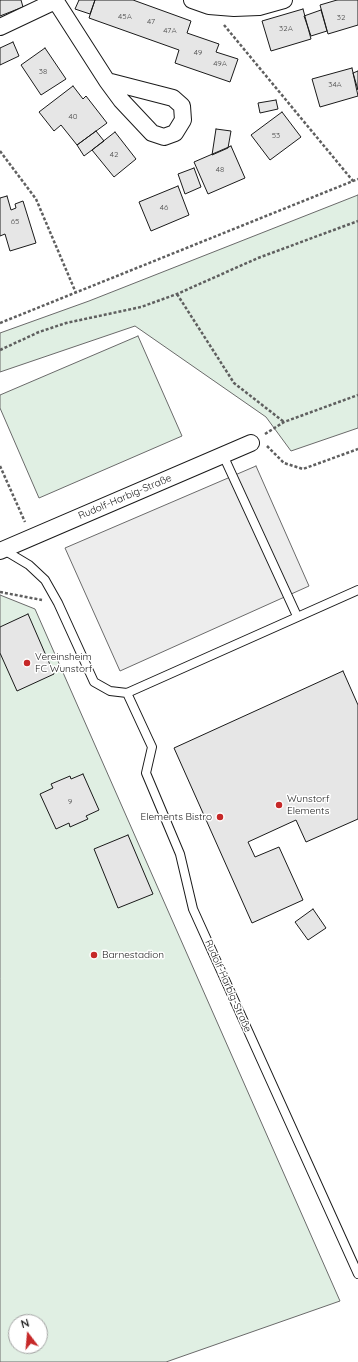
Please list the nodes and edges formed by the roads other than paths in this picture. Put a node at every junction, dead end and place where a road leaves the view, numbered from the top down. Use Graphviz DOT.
graph roads {
  1 [pos="55,0"];
  2 [pos="192,0"];
  3 [pos="284,0"];
  4 [pos="0,27"];
  5 [pos="107,81"];
  6 [pos="251,443"];
  7 [pos="223,455"];
  8 [pos="2,550"];
  9 [pos="358,590"];
  10 [pos="297,616"];
  11 [pos="127,693"];
  12 [pos="358,1274"];
  1 -- 4 [label="street"];
  1 -- 5 [label="street"];
  2 -- 3 [label="street"];
  5 -- 5 [label="street"];
  6 -- 7 [label="street, Rudolf-Harbig-Straße"];
  7 -- 8 [label="street, Rudolf-Harbig-Straße"];
  7 -- 10 [label="lane"];
  8 -- 11 [label="lane"];
  9 -- 10 [label="lane"];
  10 -- 11 [label="lane"];
  11 -- 12 [label="lane, Rudolf-Harbig-Straße"];
}
